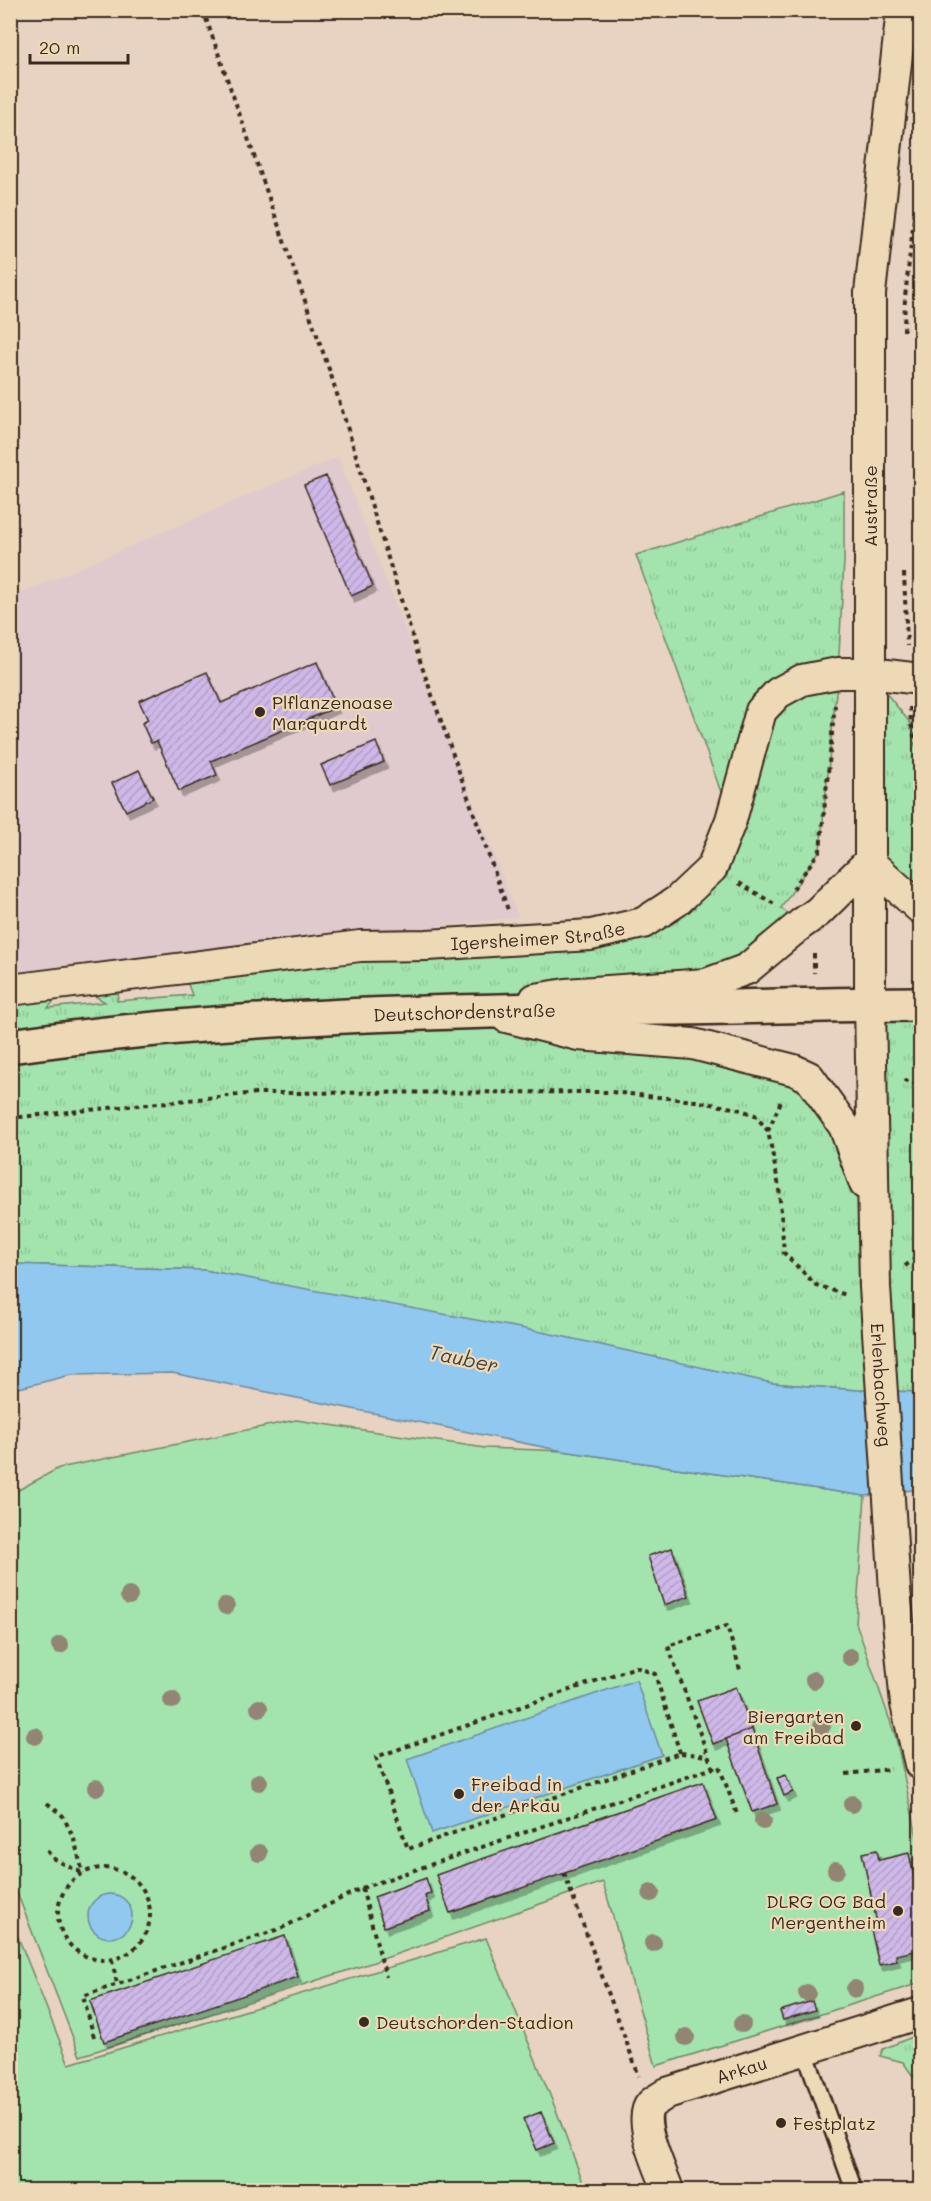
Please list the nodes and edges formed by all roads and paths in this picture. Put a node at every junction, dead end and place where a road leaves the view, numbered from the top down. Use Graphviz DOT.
graph roads {
  1 [pos="203,10"];
  2 [pos="902,10"];
  3 [pos="921,165"];
  4 [pos="904,333"];
  5 [pos="904,569"];
  6 [pos="870,673"];
  7 [pos="915,678"];
  8 [pos="833,728"];
  9 [pos="921,756"];
  10 [pos="869,862"];
  11 [pos="712,868"];
  12 [pos="791,891"];
  13 [pos="781,908"];
  14 [pos="921,908"];
  15 [pos="518,939"];
  16 [pos="10,990"];
  17 [pos="870,1004"];
  18 [pos="921,1004"];
  19 [pos="478,1010"];
  20 [pos="10,1046"];
  21 [pos="10,1118"];
  22 [pos="873,1210"];
  23 [pos="877,1314"];
  24 [pos="741,1673"];
  25 [pos="680,1753"];
  26 [pos="708,1756"];
  27 [pos="906,1766"];
  28 [pos="713,1769"];
  29 [pos="846,1774"];
  30 [pos="47,1803"];
  31 [pos="737,1814"];
  32 [pos="47,1851"];
  33 [pos="83,1873"];
  34 [pos="564,1873"];
  35 [pos="362,1888"];
  36 [pos="112,1960"];
  37 [pos="386,1977"];
  38 [pos="117,1984"];
  39 [pos="921,2013"];
  40 [pos="94,2037"];
  41 [pos="804,2049"];
  42 [pos="650,2105"];
  43 [pos="668,2190"];
  44 [pos="854,2190"];
  1 -- 15 [label="path"];
  2 -- 6 [label="street, Austraße"];
  3 -- 4 [label="path"];
  5 -- 7 [label="path"];
  6 -- 7 [label="street, Igersheimer Straße"];
  6 -- 10 [label="street, Austraße"];
  6 -- 11 [label="street, Igersheimer Straße"];
  7 -- 9 [label="path"];
  8 -- 12 [label="path"];
  10 -- 14 [label="street"];
  10 -- 17 [label="street, Austraße"];
  10 -- 19 [label="street"];
  11 -- 13 [label="path"];
  11 -- 15 [label="street, Igersheimer Straße"];
  15 -- 16 [label="street, Igersheimer Straße"];
  17 -- 18 [label="street, Deutschordenstraße"];
  17 -- 19 [label="street, Deutschordenstraße"];
  17 -- 22 [label="street, Erlenbachweg"];
  19 -- 20 [label="street, Deutschordenstraße"];
  19 -- 22 [label="street"];
  21 -- 23 [label="path"];
  22 -- 23 [label="street, Erlenbachweg"];
  23 -- 27 [label="street, Erlenbachweg"];
  24 -- 26 [label="path"];
  25 -- 25 [label="path"];
  25 -- 26 [label="path"];
  26 -- 28 [label="path"];
  27 -- 29 [label="path"];
  28 -- 31 [label="path"];
  28 -- 35 [label="path"];
  30 -- 33 [label="path"];
  32 -- 33 [label="path"];
  33 -- 36 [label="path"];
  33 -- 36 [label="path"];
  34 -- 42 [label="path"];
  35 -- 37 [label="path"];
  35 -- 38 [label="path"];
  36 -- 38 [label="path"];
  38 -- 40 [label="path"];
  39 -- 41 [label="street, Arkau"];
  41 -- 42 [label="street, Arkau"];
  41 -- 44 [label="lane"];
  42 -- 43 [label="street"];
}
